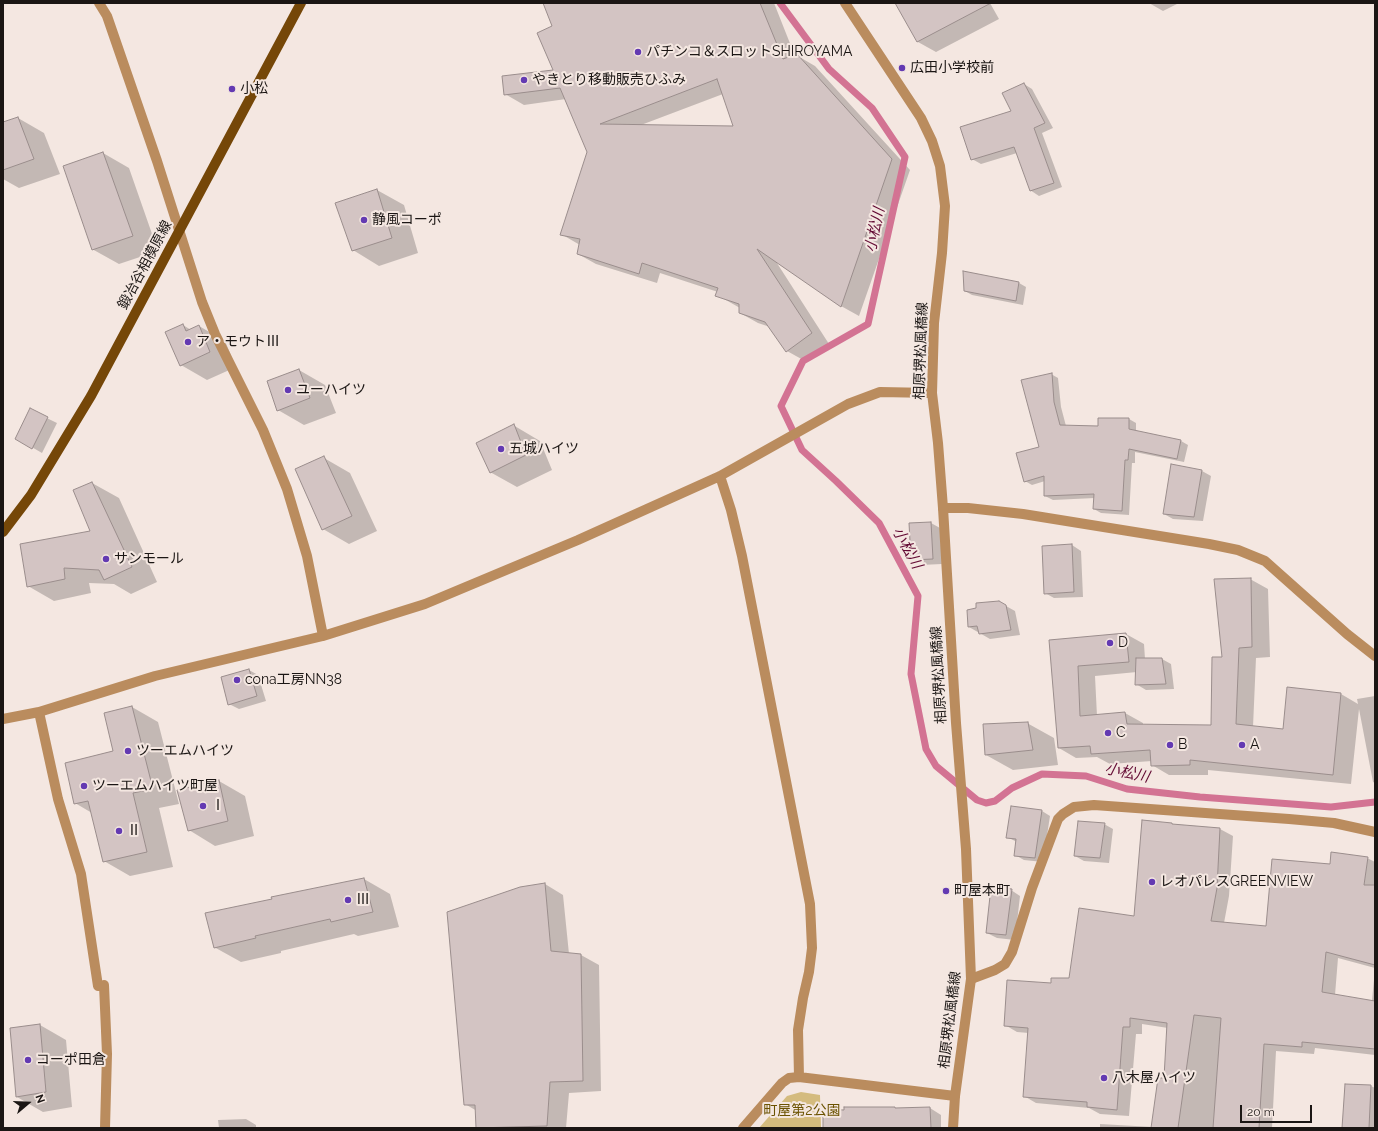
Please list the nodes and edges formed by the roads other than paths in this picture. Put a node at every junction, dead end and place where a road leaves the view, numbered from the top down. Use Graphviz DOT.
graph roads {
  1 [pos="100,3"];
  2 [pos="301,3"];
  3 [pos="845,3"];
  4 [pos="180,230"];
  5 [pos="932,393"];
  6 [pos="720,476"];
  7 [pos="943,508"];
  8 [pos="3,532"];
  9 [pos="323,636"];
  10 [pos="1375,656"];
  11 [pos="39,712"];
  12 [pos="3,719"];
  13 [pos="1375,832"];
  14 [pos="971,979"];
  15 [pos="799,1077"];
  16 [pos="955,1096"];
  17 [pos="105,1128"];
  18 [pos="744,1128"];
  19 [pos="953,1128"];
  1 -- 4 [label="street"];
  2 -- 4 [label="main road, 鍛冶谷相模原線"];
  3 -- 5 [label="street, 相原堺松風橋線"];
  4 -- 8 [label="main road, 鍛冶谷相模原線"];
  4 -- 9 [label="street"];
  5 -- 6 [label="street"];
  5 -- 7 [label="street, 相原堺松風橋線"];
  6 -- 9 [label="street"];
  6 -- 15 [label="street"];
  7 -- 10 [label="street"];
  7 -- 14 [label="street, 相原堺松風橋線"];
  9 -- 11 [label="street"];
  11 -- 12 [label="street"];
  11 -- 17 [label="street"];
  13 -- 14 [label="street"];
  14 -- 16 [label="street, 相原堺松風橋線"];
  15 -- 16 [label="street"];
  15 -- 18 [label="street"];
  16 -- 19 [label="street, 相原堺松風橋線"];
}
